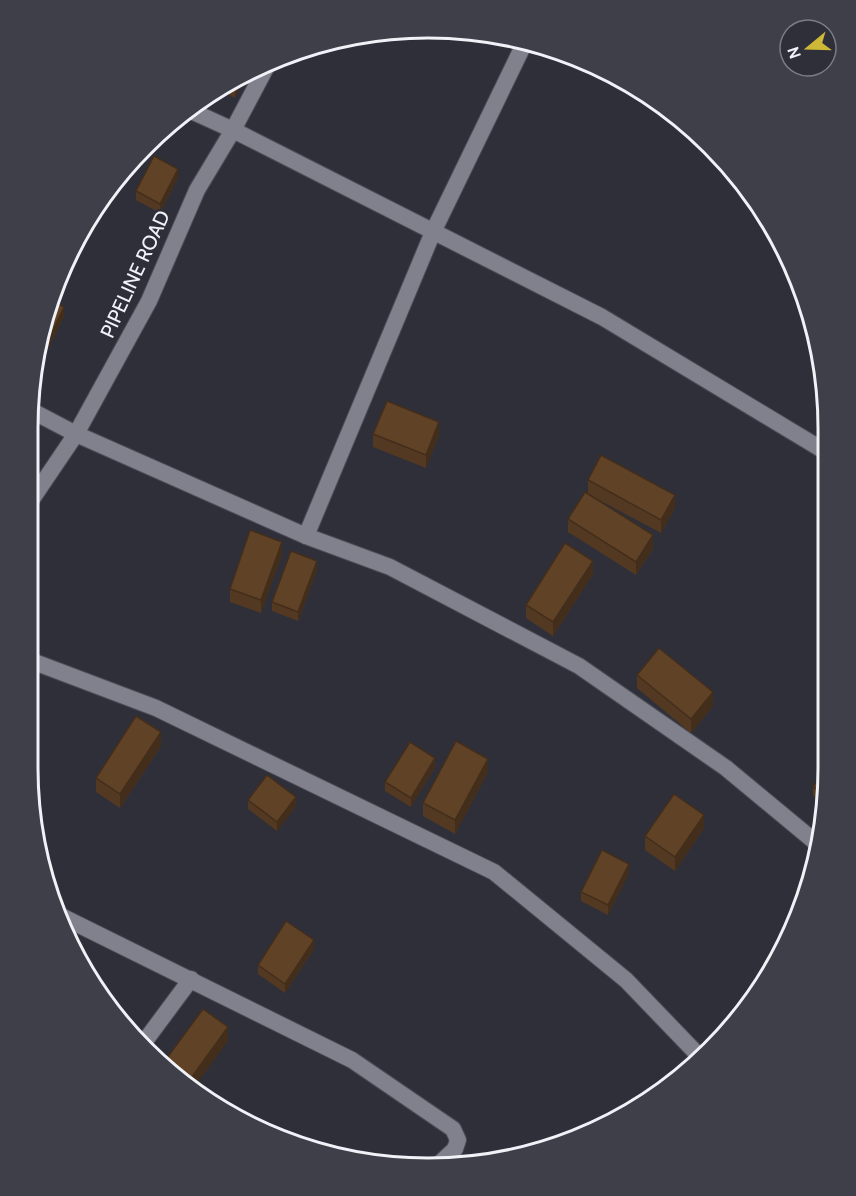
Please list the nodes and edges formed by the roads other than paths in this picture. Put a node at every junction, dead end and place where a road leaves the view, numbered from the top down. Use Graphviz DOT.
graph roads {
  1 [pos="522,49"];
  2 [pos="262,75"];
  3 [pos="197,113"];
  4 [pos="233,130"];
  5 [pos="433,232"];
  6 [pos="38,414"];
  7 [pos="76,434"];
  8 [pos="818,447"];
  9 [pos="38,490"];
  10 [pos="306,536"];
  11 [pos="38,663"];
  12 [pos="812,839"];
  13 [pos="68,920"];
  14 [pos="191,980"];
  15 [pos="147,1039"];
  16 [pos="695,1052"];
  17 [pos="445,1158"];
  1 -- 5 [label="street"];
  2 -- 4 [label="street, PIPELINE ROAD"];
  3 -- 4 [label="street"];
  4 -- 5 [label="street"];
  4 -- 7 [label="street, PIPELINE ROAD"];
  5 -- 8 [label="street"];
  5 -- 10 [label="street"];
  6 -- 7 [label="street"];
  7 -- 9 [label="street, PIPELINE ROAD"];
  7 -- 10 [label="street"];
  10 -- 12 [label="street"];
  11 -- 16 [label="street"];
  13 -- 14 [label="street"];
  14 -- 15 [label="street"];
  14 -- 17 [label="street"];
}
